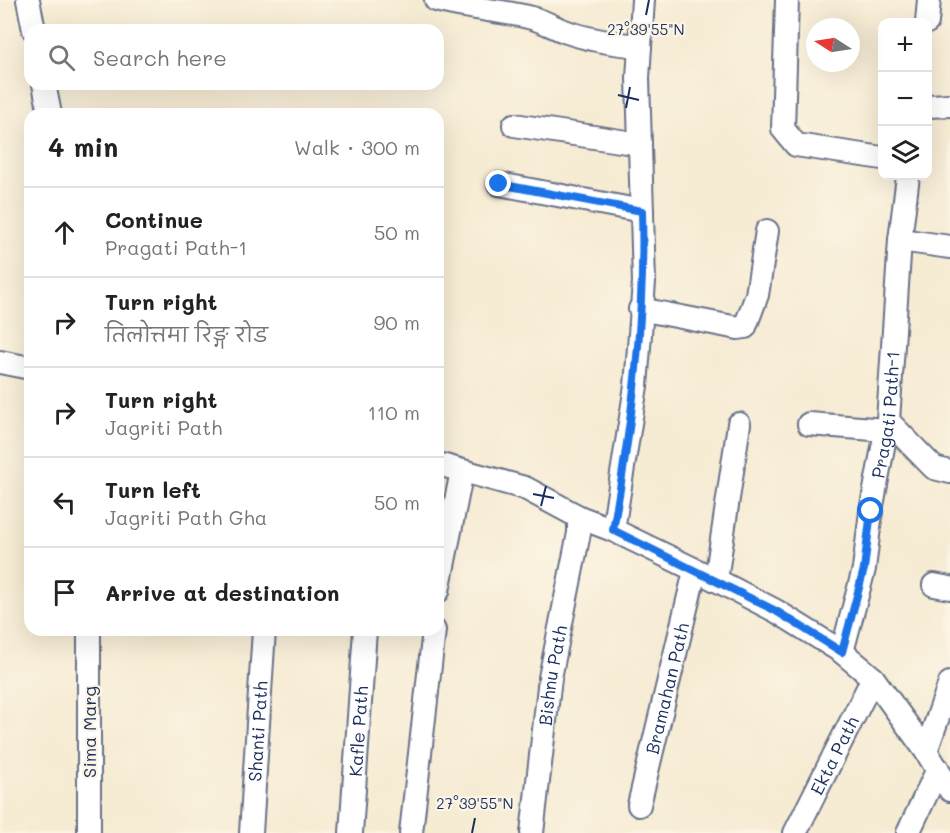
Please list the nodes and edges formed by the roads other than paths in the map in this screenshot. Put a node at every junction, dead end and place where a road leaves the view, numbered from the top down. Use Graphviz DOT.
graph roads {
  1 [pos="28,0"];
  2 [pos="436,0"];
  3 [pos="643,0"];
  4 [pos="787,0"];
  5 [pos="33,24"];
  6 [pos="640,46"];
  7 [pos="45,90"];
  8 [pos="950,105"];
  9 [pos="932,106"];
  10 [pos="49,108"];
  11 [pos="514,125"];
  12 [pos="640,144"];
  13 [pos="878,157"];
  14 [pos="908,180"];
  15 [pos="499,184"];
  16 [pos="642,211"];
  17 [pos="767,231"];
  18 [pos="900,240"];
  19 [pos="950,247"];
  20 [pos="640,309"];
  21 [pos="0,362"];
  22 [pos="24,367"];
  23 [pos="739,424"];
  24 [pos="809,424"];
  25 [pos="887,425"];
  26 [pos="444,466"];
  27 [pos="462,471"];
  28 [pos="950,472"];
  29 [pos="579,517"];
  30 [pos="613,530"];
  31 [pos="444,561"];
  32 [pos="695,571"];
  33 [pos="716,580"];
  34 [pos="89,636"];
  35 [pos="264,636"];
  36 [pos="365,636"];
  37 [pos="433,636"];
  38 [pos="842,652"];
  39 [pos="873,678"];
  40 [pos="950,683"];
  41 [pos="932,760"];
  42 [pos="950,790"];
  43 [pos="639,805"];
  44 [pos="90,833"];
  45 [pos="251,833"];
  46 [pos="351,833"];
  47 [pos="411,833"];
  48 [pos="532,833"];
  49 [pos="795,833"];
  50 [pos="908,833"];
  1 -- 5 [label="street"];
  2 -- 6 [label="street"];
  3 -- 6 [label="street"];
  4 -- 13 [label="street"];
  6 -- 12 [label="street"];
  7 -- 10 [label="street"];
  8 -- 9 [label="street"];
  11 -- 12 [label="street"];
  12 -- 16 [label="street"];
  14 -- 18 [label="street, Pragati Path-1"];
  15 -- 16 [label="street"];
  16 -- 20 [label="street"];
  17 -- 20 [label="street"];
  18 -- 19 [label="street"];
  18 -- 25 [label="street, Pragati Path-1"];
  20 -- 30 [label="street"];
  21 -- 22 [label="street"];
  23 -- 33 [label="street"];
  24 -- 25 [label="street"];
  25 -- 28 [label="street"];
  25 -- 38 [label="street, Pragati Path-1"];
  26 -- 27 [label="street"];
  27 -- 29 [label="street"];
  27 -- 31 [label="street"];
  29 -- 30 [label="street"];
  29 -- 48 [label="street, Bishnu Path"];
  30 -- 32 [label="street"];
  32 -- 33 [label="street"];
  32 -- 43 [label="street, Bramahan Path"];
  33 -- 38 [label="street"];
  34 -- 44 [label="street, Sima Marg"];
  35 -- 45 [label="street, Shanti Path"];
  36 -- 46 [label="street, Kafle Path"];
  37 -- 47 [label="street"];
  38 -- 39 [label="street"];
  39 -- 41 [label="street"];
  39 -- 49 [label="street, Ekta Path"];
  40 -- 41 [label="street"];
  41 -- 42 [label="street"];
  41 -- 50 [label="street"];
}
